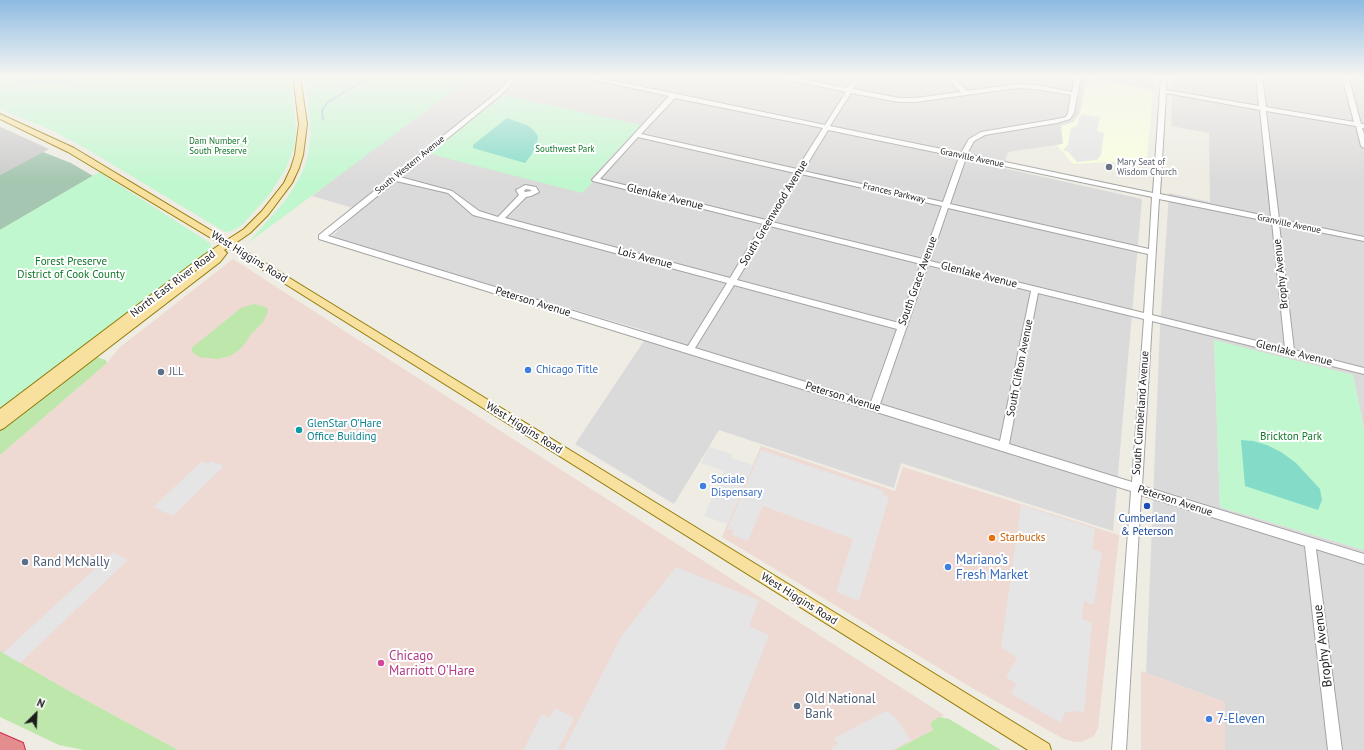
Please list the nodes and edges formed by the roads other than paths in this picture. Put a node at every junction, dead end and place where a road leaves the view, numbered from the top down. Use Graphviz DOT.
graph roads {
  1 [pos="301,111"];
  2 [pos="478,111"];
  3 [pos="659,111"];
  4 [pos="745,111"];
  5 [pos="837,111"];
  6 [pos="1071,111"];
  7 [pos="1162,111"];
  8 [pos="1262,111"];
  9 [pos="1279,111"];
  10 [pos="1356,111"];
  11 [pos="0,116"];
  12 [pos="1361,125"];
  13 [pos="826,128"];
  14 [pos="637,135"];
  15 [pos="1364,146"];
  16 [pos="963,156"];
  17 [pos="800,172"];
  18 [pos="394,178"];
  19 [pos="524,195"];
  20 [pos="1156,197"];
  21 [pos="946,204"];
  22 [pos="500,219"];
  23 [pos="1275,221"];
  24 [pos="768,223"];
  25 [pos="322,237"];
  26 [pos="1364,239"];
  27 [pos="228,244"];
  28 [pos="1152,252"];
  29 [pos="926,262"];
  30 [pos="732,282"];
  31 [pos="1035,289"];
  32 [pos="1147,317"];
  33 [pos="902,327"];
  34 [pos="690,350"];
  35 [pos="1290,352"];
  36 [pos="1364,371"];
  37 [pos="874,407"];
  38 [pos="0,414"];
  39 [pos="0,425"];
  40 [pos="1004,447"];
  41 [pos="1136,489"];
  42 [pos="1310,543"];
  43 [pos="1364,559"];
  44 [pos="0,742"];
  45 [pos="16,750"];
  46 [pos="1043,750"];
  47 [pos="1119,750"];
  48 [pos="1335,750"];
  1 -- 27 [label="main road"];
  2 -- 18 [label="street, South Western Avenue"];
  3 -- 14 [label="street"];
  4 -- 13 [label="street, Granville Avenue"];
  5 -- 13 [label="street, South Greenwood Avenue"];
  6 -- 16 [label="street"];
  7 -- 20 [label="street, South Cumberland Avenue"];
  8 -- 23 [label="street, Brophy Avenue"];
  9 -- 12 [label="street"];
  10 -- 12 [label="street"];
  11 -- 27 [label="main road, West Higgins Road"];
  12 -- 15 [label="street"];
  13 -- 16 [label="street, Granville Avenue"];
  13 -- 17 [label="street, South Greenwood Avenue"];
  14 -- 17 [label="street, Frances Parkway"];
  14 -- 24 [label="street, Glenlake Avenue"];
  16 -- 20 [label="street, Granville Avenue"];
  16 -- 21 [label="street, South Grace Avenue"];
  17 -- 21 [label="street, Frances Parkway"];
  17 -- 24 [label="street, South Greenwood Avenue"];
  18 -- 22 [label="street, Lois Avenue"];
  18 -- 25 [label="street, South Western Avenue"];
  19 -- 22 [label="street"];
  20 -- 23 [label="street, Granville Avenue"];
  20 -- 28 [label="street, South Cumberland Avenue"];
  21 -- 28 [label="street, Frances Parkway"];
  21 -- 29 [label="street, South Grace Avenue"];
  22 -- 30 [label="street, Lois Avenue"];
  23 -- 26 [label="street, Granville Avenue"];
  23 -- 35 [label="street, Brophy Avenue"];
  24 -- 29 [label="street, Glenlake Avenue"];
  24 -- 30 [label="street, South Greenwood Avenue"];
  25 -- 34 [label="street, Peterson Avenue"];
  27 -- 38 [label="main road, North East River Road"];
  27 -- 39 [label="main road, North East River Road"];
  27 -- 46 [label="main road, West Higgins Road"];
  28 -- 32 [label="street, South Cumberland Avenue"];
  29 -- 31 [label="street, Glenlake Avenue"];
  29 -- 33 [label="street, South Grace Avenue"];
  30 -- 33 [label="street, Lois Avenue"];
  30 -- 34 [label="street, South Greenwood Avenue"];
  31 -- 32 [label="street, Glenlake Avenue"];
  31 -- 40 [label="street, South Clifton Avenue"];
  32 -- 35 [label="street, Glenlake Avenue"];
  32 -- 41 [label="street, South Cumberland Avenue"];
  33 -- 37 [label="street, South Grace Avenue"];
  34 -- 37 [label="street, Peterson Avenue"];
  35 -- 36 [label="street, Glenlake Avenue"];
  37 -- 40 [label="street, Peterson Avenue"];
  40 -- 41 [label="street, Peterson Avenue"];
  41 -- 42 [label="street, Peterson Avenue"];
  41 -- 47 [label="street, South Cumberland Avenue"];
  42 -- 43 [label="street, Peterson Avenue"];
  42 -- 48 [label="street, Brophy Avenue"];
  44 -- 45 [label="highway"];
}
